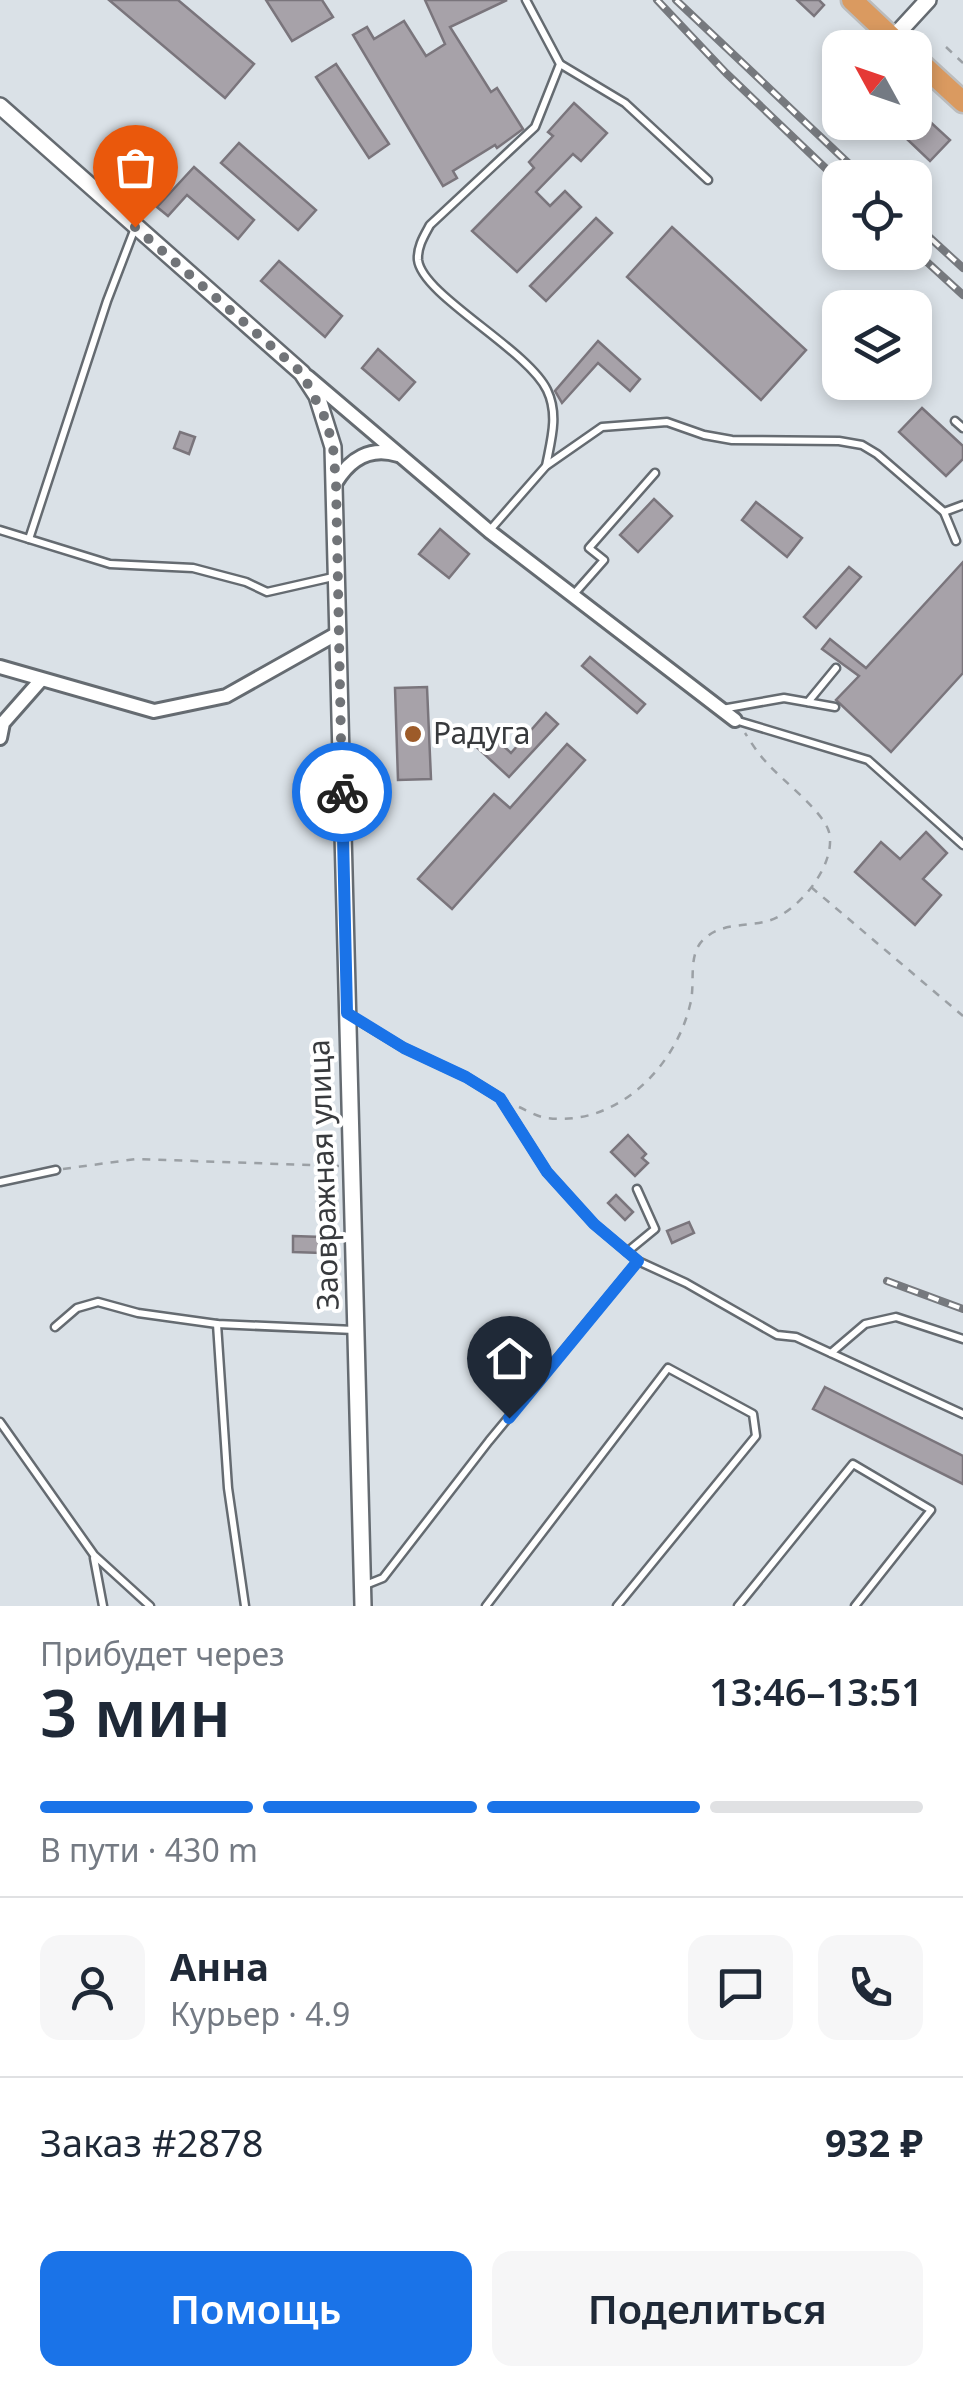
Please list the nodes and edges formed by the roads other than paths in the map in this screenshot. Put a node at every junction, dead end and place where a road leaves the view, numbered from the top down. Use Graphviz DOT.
graph roads {
  1 [pos="526,0"];
  2 [pos="852,0"];
  3 [pos="928,0"];
  4 [pos="885,30"];
  5 [pos="907,30"];
  6 [pos="560,64"];
  7 [pos="932,74"];
  8 [pos="963,102"];
  9 [pos="0,106"];
  10 [pos="708,180"];
  11 [pos="135,227"];
  12 [pos="302,373"];
  13 [pos="955,421"];
  14 [pos="963,428"];
  15 [pos="400,455"];
  16 [pos="546,466"];
  17 [pos="655,473"];
  18 [pos="336,482"];
  19 [pos="963,505"];
  20 [pos="944,512"];
  21 [pos="0,530"];
  22 [pos="490,530"];
  23 [pos="28,539"];
  24 [pos="956,542"];
  25 [pos="336,576"];
  26 [pos="574,595"];
  27 [pos="338,633"];
  28 [pos="0,667"];
  29 [pos="836,668"];
  30 [pos="40,681"];
  31 [pos="808,702"];
  32 [pos="835,708"];
  33 [pos="721,709"];
  34 [pos="736,720"];
  35 [pos="0,738"];
  36 [pos="963,844"];
  37 [pos="347,1013"];
  38 [pos="56,1170"];
  39 [pos="0,1182"];
  40 [pos="637,1189"];
  41 [pos="626,1252"];
  42 [pos="638,1261"];
  43 [pos="217,1324"];
  44 [pos="54,1326"];
  45 [pos="356,1330"];
  46 [pos="963,1339"];
  47 [pos="831,1353"];
  48 [pos="963,1414"];
  49 [pos="0,1422"];
  50 [pos="94,1555"];
  51 [pos="363,1586"];
  52 [pos="103,1606"];
  53 [pos="150,1606"];
  54 [pos="244,1606"];
  55 [pos="363,1606"];
  56 [pos="486,1606"];
  57 [pos="617,1606"];
  58 [pos="738,1606"];
  59 [pos="855,1606"];
  1 -- 6 [label="lane"];
  2 -- 4 [label="highway"];
  3 -- 5 [label="street"];
  6 -- 10 [label="lane"];
  6 -- 16 [label="lane"];
  7 -- 8 [label="highway"];
  9 -- 11 [label="street, Заовражная улица"];
  11 -- 12 [label="street, Заовражная улица"];
  11 -- 23 [label="lane"];
  12 -- 15 [label="street"];
  12 -- 18 [label="street, Заовражная улица"];
  13 -- 14 [label="lane"];
  15 -- 18 [label="street"];
  15 -- 22 [label="street"];
  16 -- 20 [label="lane"];
  16 -- 22 [label="lane"];
  17 -- 26 [label="lane"];
  18 -- 25 [label="street, Заовражная улица"];
  19 -- 20 [label="lane"];
  20 -- 24 [label="lane"];
  21 -- 23 [label="lane"];
  22 -- 26 [label="street"];
  23 -- 25 [label="lane"];
  25 -- 27 [label="street, Заовражная улица"];
  26 -- 33 [label="street"];
  27 -- 30 [label="street"];
  27 -- 37 [label="street, Заовражная улица"];
  28 -- 30 [label="street"];
  29 -- 31 [label="lane"];
  30 -- 35 [label="street"];
  31 -- 32 [label="lane"];
  31 -- 33 [label="lane"];
  33 -- 34 [label="street"];
  34 -- 36 [label="lane"];
  37 -- 41 [label="lane"];
  37 -- 45 [label="street, Заовражная улица"];
  38 -- 39 [label="lane"];
  40 -- 41 [label="lane"];
  41 -- 42 [label="lane"];
  42 -- 47 [label="lane"];
  42 -- 51 [label="lane"];
  43 -- 44 [label="lane"];
  43 -- 45 [label="lane"];
  43 -- 54 [label="lane"];
  45 -- 51 [label="street, Заовражная улица"];
  46 -- 47 [label="lane"];
  47 -- 48 [label="lane"];
  49 -- 50 [label="lane"];
  50 -- 52 [label="lane"];
  50 -- 53 [label="lane"];
  51 -- 55 [label="street, Заовражная улица"];
  56 -- 57 [label="lane"];
  58 -- 59 [label="lane"];
}
